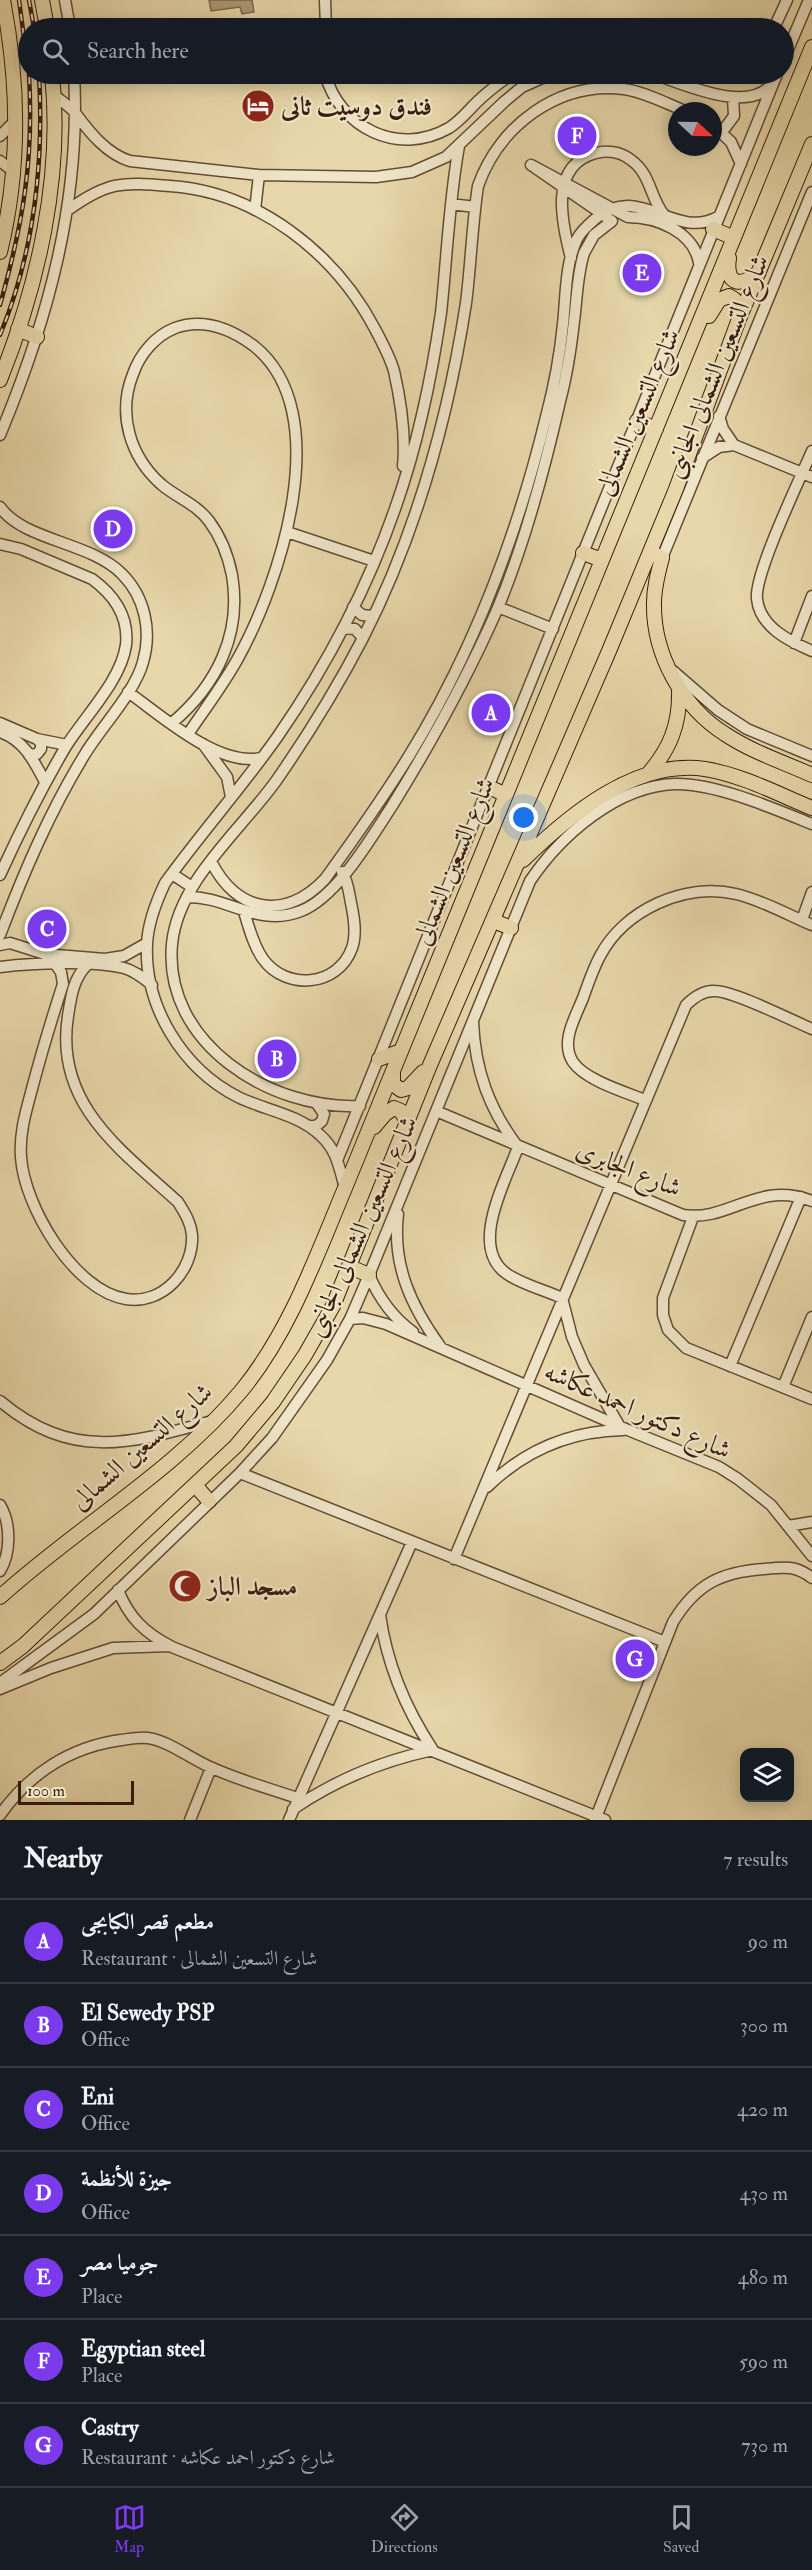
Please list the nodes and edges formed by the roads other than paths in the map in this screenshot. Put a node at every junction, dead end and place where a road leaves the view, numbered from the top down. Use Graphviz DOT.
graph roads {
  1 [pos="3,0"];
  2 [pos="42,0"];
  3 [pos="65,0"];
  4 [pos="326,0"];
  5 [pos="787,0"];
  6 [pos="809,0"];
  7 [pos="45,18"];
  8 [pos="68,18"];
  9 [pos="326,18"];
  10 [pos="779,18"];
  11 [pos="794,34"];
  12 [pos="812,47"];
  13 [pos="53,84"];
  14 [pos="75,84"];
  15 [pos="328,84"];
  16 [pos="497,84"];
  17 [pos="528,84"];
  18 [pos="683,84"];
  19 [pos="772,84"];
  20 [pos="773,84"];
  21 [pos="54,95"];
  22 [pos="733,97"];
  23 [pos="668,104"];
  24 [pos="76,113"];
  25 [pos="15,122"];
  26 [pos="722,132"];
  27 [pos="0,136"];
  28 [pos="812,144"];
  29 [pos="459,146"];
  30 [pos="0,160"];
  31 [pos="136,163"];
  32 [pos="741,164"];
  33 [pos="14,172"];
  34 [pos="259,175"];
  35 [pos="131,183"];
  36 [pos="812,192"];
  37 [pos="451,204"];
  38 [pos="475,207"];
  39 [pos="68,210"];
  40 [pos="255,210"];
  41 [pos="664,215"];
  42 [pos="716,223"];
  43 [pos="683,228"];
  44 [pos="734,238"];
  45 [pos="0,252"];
  46 [pos="571,259"];
  47 [pos="699,264"];
  48 [pos="759,272"];
  49 [pos="739,319"];
  50 [pos="18,329"];
  51 [pos="567,335"];
  52 [pos="37,337"];
  53 [pos="692,344"];
  54 [pos="0,380"];
  55 [pos="719,416"];
  56 [pos="637,421"];
  57 [pos="656,429"];
  58 [pos="0,435"];
  59 [pos="734,445"];
  60 [pos="812,451"];
  61 [pos="702,458"];
  62 [pos="807,475"];
  63 [pos="402,484"];
  64 [pos="2,512"];
  65 [pos="519,531"];
  66 [pos="287,532"];
  67 [pos="0,544"];
  68 [pos="583,553"];
  69 [pos="656,555"];
  70 [pos="602,560"];
  71 [pos="374,561"];
  72 [pos="812,596"];
  73 [pos="353,607"];
  74 [pos="498,607"];
  75 [pos="373,616"];
  76 [pos="344,628"];
  77 [pos="553,629"];
  78 [pos="363,638"];
  79 [pos="794,643"];
  80 [pos="812,651"];
  81 [pos="669,668"];
  82 [pos="680,691"];
  83 [pos="128,692"];
  84 [pos="0,723"];
  85 [pos="172,723"];
  86 [pos="0,732"];
  87 [pos="188,734"];
  88 [pos="37,739"];
  89 [pos="203,744"];
  90 [pos="67,745"];
  91 [pos="29,754"];
  92 [pos="812,756"];
  93 [pos="261,758"];
  94 [pos="648,774"];
  95 [pos="812,774"];
  96 [pos="45,782"];
  97 [pos="489,787"];
  98 [pos="506,795"];
  99 [pos="231,797"];
  100 [pos="812,808"];
  101 [pos="812,824"];
  102 [pos="212,861"];
  103 [pos="519,864"];
  104 [pos="335,865"];
  105 [pos="172,874"];
  106 [pos="344,874"];
  107 [pos="0,875"];
  108 [pos="189,892"];
  109 [pos="812,892"];
  110 [pos="244,912"];
  111 [pos="494,921"];
  112 [pos="807,922"];
  113 [pos="511,928"];
  114 [pos="0,935"];
  115 [pos="147,943"];
  116 [pos="0,945"];
  117 [pos="56,965"];
  118 [pos="87,965"];
  119 [pos="0,967"];
  120 [pos="152,985"];
  121 [pos="473,1018"];
  122 [pos="812,1029"];
  123 [pos="401,1051"];
  124 [pos="379,1059"];
  125 [pos="430,1065"];
  126 [pos="393,1069"];
  127 [pos="645,1100"];
  128 [pos="317,1104"];
  129 [pos="360,1106"];
  130 [pos="436,1111"];
  131 [pos="407,1122"];
  132 [pos="308,1126"];
  133 [pos="367,1135"];
  134 [pos="518,1146"];
  135 [pos="338,1158"];
  136 [pos="609,1185"];
  137 [pos="345,1188"];
  138 [pos="801,1197"];
  139 [pos="399,1200"];
  140 [pos="812,1201"];
  141 [pos="693,1217"];
  142 [pos="350,1267"];
  143 [pos="369,1275"];
  144 [pos="562,1298"];
  145 [pos="812,1317"];
  146 [pos="350,1319"];
  147 [pos="423,1339"];
  148 [pos="442,1349"];
  149 [pos="730,1366"];
  150 [pos="526,1385"];
  151 [pos="783,1387"];
  152 [pos="812,1399"];
  153 [pos="0,1401"];
  154 [pos="212,1421"];
  155 [pos="624,1429"];
  156 [pos="240,1473"];
  157 [pos="195,1485"];
  158 [pos="482,1492"];
  159 [pos="209,1501"];
  160 [pos="0,1505"];
  161 [pos="812,1522"];
  162 [pos="788,1526"];
  163 [pos="412,1542"];
  164 [pos="812,1556"];
  165 [pos="454,1559"];
  166 [pos="812,1562"];
  167 [pos="0,1571"];
  168 [pos="808,1575"];
  169 [pos="118,1590"];
  170 [pos="0,1597"];
  171 [pos="380,1613"];
  172 [pos="665,1642"];
  173 [pos="172,1647"];
  174 [pos="0,1664"];
  175 [pos="0,1683"];
  176 [pos="0,1689"];
  177 [pos="336,1711"];
  178 [pos="433,1750"];
  179 [pos="211,1768"];
  180 [pos="297,1798"];
  181 [pos="0,1815"];
  182 [pos="291,1815"];
  183 [pos="599,1819"];
  184 [pos="190,1820"];
  1 -- 25 [label="main road"];
  2 -- 7 [label="main road"];
  3 -- 8 [label="street"];
  4 -- 9 [label="street"];
  5 -- 10 [label="street"];
  6 -- 11 [label="street"];
  12 -- 44 [label="main road, شارع التسعين الشمالى"];
  13 -- 21 [label="main road"];
  14 -- 24 [label="street"];
  15 -- 16 [label="street"];
  17 -- 29 [label="street"];
  18 -- 22 [label="street"];
  19 -- 22 [label="street"];
  20 -- 32 [label="street"];
  21 -- 24 [label="street"];
  21 -- 50 [label="main road"];
  22 -- 26 [label="street"];
  23 -- 38 [label="street"];
  24 -- 31 [label="street"];
  24 -- 39 [label="street"];
  25 -- 27 [label="street"];
  25 -- 33 [label="main road"];
  26 -- 32 [label="street"];
  28 -- 48 [label="main road"];
  29 -- 34 [label="street"];
  29 -- 37 [label="street"];
  30 -- 33 [label="street"];
  31 -- 34 [label="street"];
  31 -- 35 [label="street"];
  32 -- 42 [label="street"];
  33 -- 45 [label="main road"];
  34 -- 40 [label="street"];
  35 -- 39 [label="street"];
  35 -- 40 [label="street"];
  36 -- 55 [label="street, شارع التسعين الشمالى الجانبى"];
  37 -- 38 [label="street"];
  37 -- 63 [label="street"];
  38 -- 75 [label="street"];
  39 -- 52 [label="street"];
  40 -- 63 [label="street"];
  41 -- 43 [label="street"];
  41 -- 46 [label="street"];
  41 -- 46 [label="street"];
  42 -- 43 [label="street"];
  42 -- 44 [label="main road"];
  42 -- 47 [label="street"];
  43 -- 47 [label="street"];
  43 -- 51 [label="street"];
  44 -- 48 [label="main road"];
  44 -- 53 [label="main road, شارع التسعين الشمالى"];
  46 -- 51 [label="street"];
  47 -- 56 [label="street"];
  48 -- 49 [label="main road"];
  49 -- 53 [label="main road"];
  49 -- 69 [label="main road"];
  50 -- 52 [label="main road"];
  50 -- 54 [label="main road"];
  51 -- 65 [label="street"];
  52 -- 58 [label="street"];
  53 -- 57 [label="main road, شارع التسعين الشمالى"];
  55 -- 59 [label="street"];
  55 -- 61 [label="street, شارع التسعين الشمالى الجانبى"];
  56 -- 57 [label="main road"];
  56 -- 68 [label="street"];
  57 -- 70 [label="main road, شارع التسعين الشمالى"];
  59 -- 61 [label="street"];
  59 -- 62 [label="street"];
  60 -- 62 [label="street"];
  61 -- 69 [label="street, شارع التسعين الشمالى الجانبى"];
  62 -- 79 [label="street"];
  63 -- 71 [label="street"];
  64 -- 83 [label="street"];
  65 -- 74 [label="street"];
  65 -- 104 [label="street"];
  66 -- 71 [label="street"];
  66 -- 85 [label="street"];
  66 -- 87 [label="street"];
  67 -- 90 [label="street"];
  68 -- 70 [label="main road"];
  68 -- 77 [label="street"];
  69 -- 81 [label="main road"];
  69 -- 103 [label="main road"];
  70 -- 98 [label="main road, شارع التسعين الشمالى"];
  71 -- 73 [label="street"];
  72 -- 79 [label="street"];
  73 -- 75 [label="street"];
  73 -- 76 [label="street"];
  74 -- 77 [label="street"];
  74 -- 106 [label="street"];
  75 -- 78 [label="street"];
  76 -- 78 [label="street"];
  76 -- 93 [label="street"];
  77 -- 97 [label="street"];
  78 -- 102 [label="street"];
  79 -- 80 [label="street"];
  81 -- 82 [label="main road"];
  81 -- 92 [label="street"];
  82 -- 94 [label="main road"];
  82 -- 95 [label="main road"];
  83 -- 85 [label="street"];
  83 -- 114 [label="street"];
  84 -- 88 [label="street"];
  85 -- 87 [label="street"];
  86 -- 91 [label="street"];
  87 -- 89 [label="street"];
  88 -- 90 [label="street"];
  88 -- 91 [label="street"];
  89 -- 93 [label="street"];
  89 -- 99 [label="street"];
  90 -- 96 [label="street"];
  91 -- 96 [label="street"];
  93 -- 99 [label="street"];
  94 -- 100 [label="main road"];
  94 -- 103 [label="main road"];
  96 -- 107 [label="street"];
  97 -- 98 [label="main road"];
  97 -- 124 [label="street"];
  98 -- 123 [label="main road, شارع التسعين الشمالى"];
  99 -- 105 [label="street"];
  101 -- 113 [label="street, شارع التسعين الشمالى الجانبى"];
  102 -- 104 [label="street"];
  102 -- 108 [label="street"];
  103 -- 111 [label="main road"];
  104 -- 106 [label="street"];
  105 -- 108 [label="street"];
  105 -- 115 [label="street"];
  106 -- 110 [label="street"];
  106 -- 110 [label="street"];
  108 -- 110 [label="street"];
  108 -- 128 [label="street"];
  109 -- 112 [label="street"];
  111 -- 113 [label="main road"];
  111 -- 125 [label="main road"];
  112 -- 127 [label="street"];
  113 -- 121 [label="street, شارع التسعين الشمالى الجانبى"];
  115 -- 116 [label="street"];
  115 -- 120 [label="street"];
  117 -- 118 [label="street"];
  117 -- 118 [label="street"];
  117 -- 119 [label="street"];
  118 -- 120 [label="street"];
  120 -- 132 [label="street"];
  121 -- 130 [label="street, شارع التسعين الشمالى الجانبى"];
  121 -- 134 [label="street"];
  122 -- 127 [label="street"];
  123 -- 124 [label="main road"];
  123 -- 126 [label="main road, شارع التسعين الشمالى"];
  124 -- 129 [label="street"];
  125 -- 126 [label="main road"];
  125 -- 131 [label="main road"];
  126 -- 133 [label="main road, شارع التسعين الشمالى"];
  127 -- 136 [label="street"];
  128 -- 129 [label="street"];
  128 -- 132 [label="street"];
  129 -- 135 [label="street"];
  130 -- 134 [label="street, شارع الجابرى"];
  130 -- 139 [label="street, شارع التسعين الشمالى الجانبى"];
  131 -- 133 [label="main road"];
  131 -- 142 [label="main road"];
  132 -- 135 [label="street"];
  133 -- 137 [label="main road, شارع التسعين الشمالى"];
  134 -- 136 [label="street, شارع الجابرى"];
  134 -- 144 [label="street"];
  135 -- 137 [label="street"];
  136 -- 141 [label="street, شارع الجابرى"];
  136 -- 144 [label="street"];
  137 -- 154 [label="main road, شارع التسعين الشمالى"];
  138 -- 140 [label="street, شارع الجابرى"];
  138 -- 141 [label="street, شارع الجابرى"];
  138 -- 149 [label="street"];
  139 -- 143 [label="street, شارع التسعين الشمالى الجانبى"];
  139 -- 148 [label="street"];
  141 -- 149 [label="street"];
  142 -- 143 [label="main road"];
  142 -- 157 [label="main road"];
  143 -- 146 [label="street, شارع التسعين الشمالى الجانبى"];
  143 -- 147 [label="street, شارع دكتور احمد عكاشه"];
  144 -- 150 [label="street"];
  144 -- 155 [label="street"];
  145 -- 151 [label="street"];
  146 -- 147 [label="street, شارع دكتور احمد عكاشه"];
  146 -- 156 [label="street, شارع التسعين الشمالى الجانبى"];
  147 -- 148 [label="street, شارع دكتور احمد عكاشه"];
  148 -- 150 [label="street, شارع دكتور احمد عكاشه"];
  149 -- 151 [label="street"];
  150 -- 155 [label="street, شارع دكتور احمد عكاشه"];
  150 -- 158 [label="street"];
  151 -- 152 [label="street"];
  153 -- 154 [label="street"];
  154 -- 170 [label="main road, شارع التسعين الشمالى"];
  155 -- 158 [label="street"];
  155 -- 162 [label="street, شارع دكتور احمد عكاشه"];
  156 -- 159 [label="street, شارع التسعين الشمالى الجانبى"];
  156 -- 163 [label="street"];
  157 -- 159 [label="main road"];
  157 -- 174 [label="main road"];
  158 -- 165 [label="street"];
  159 -- 169 [label="street, شارع التسعين الشمالى الجانبى"];
  160 -- 167 [label="street"];
  161 -- 162 [label="street"];
  162 -- 164 [label="street, شارع دكتور احمد عكاشه"];
  163 -- 165 [label="street"];
  163 -- 171 [label="street"];
  165 -- 172 [label="street"];
  166 -- 168 [label="street"];
  168 -- 172 [label="street"];
  169 -- 173 [label="street"];
  169 -- 175 [label="street, شارع التسعين الشمالى الجانبى"];
  171 -- 177 [label="street"];
  171 -- 178 [label="street"];
  172 -- 183 [label="street"];
  173 -- 176 [label="street"];
  173 -- 177 [label="street"];
  177 -- 178 [label="street"];
  177 -- 180 [label="street"];
  178 -- 182 [label="street"];
  178 -- 183 [label="street"];
  179 -- 180 [label="street"];
  179 -- 181 [label="street"];
  179 -- 184 [label="street"];
  180 -- 182 [label="street"];
}
